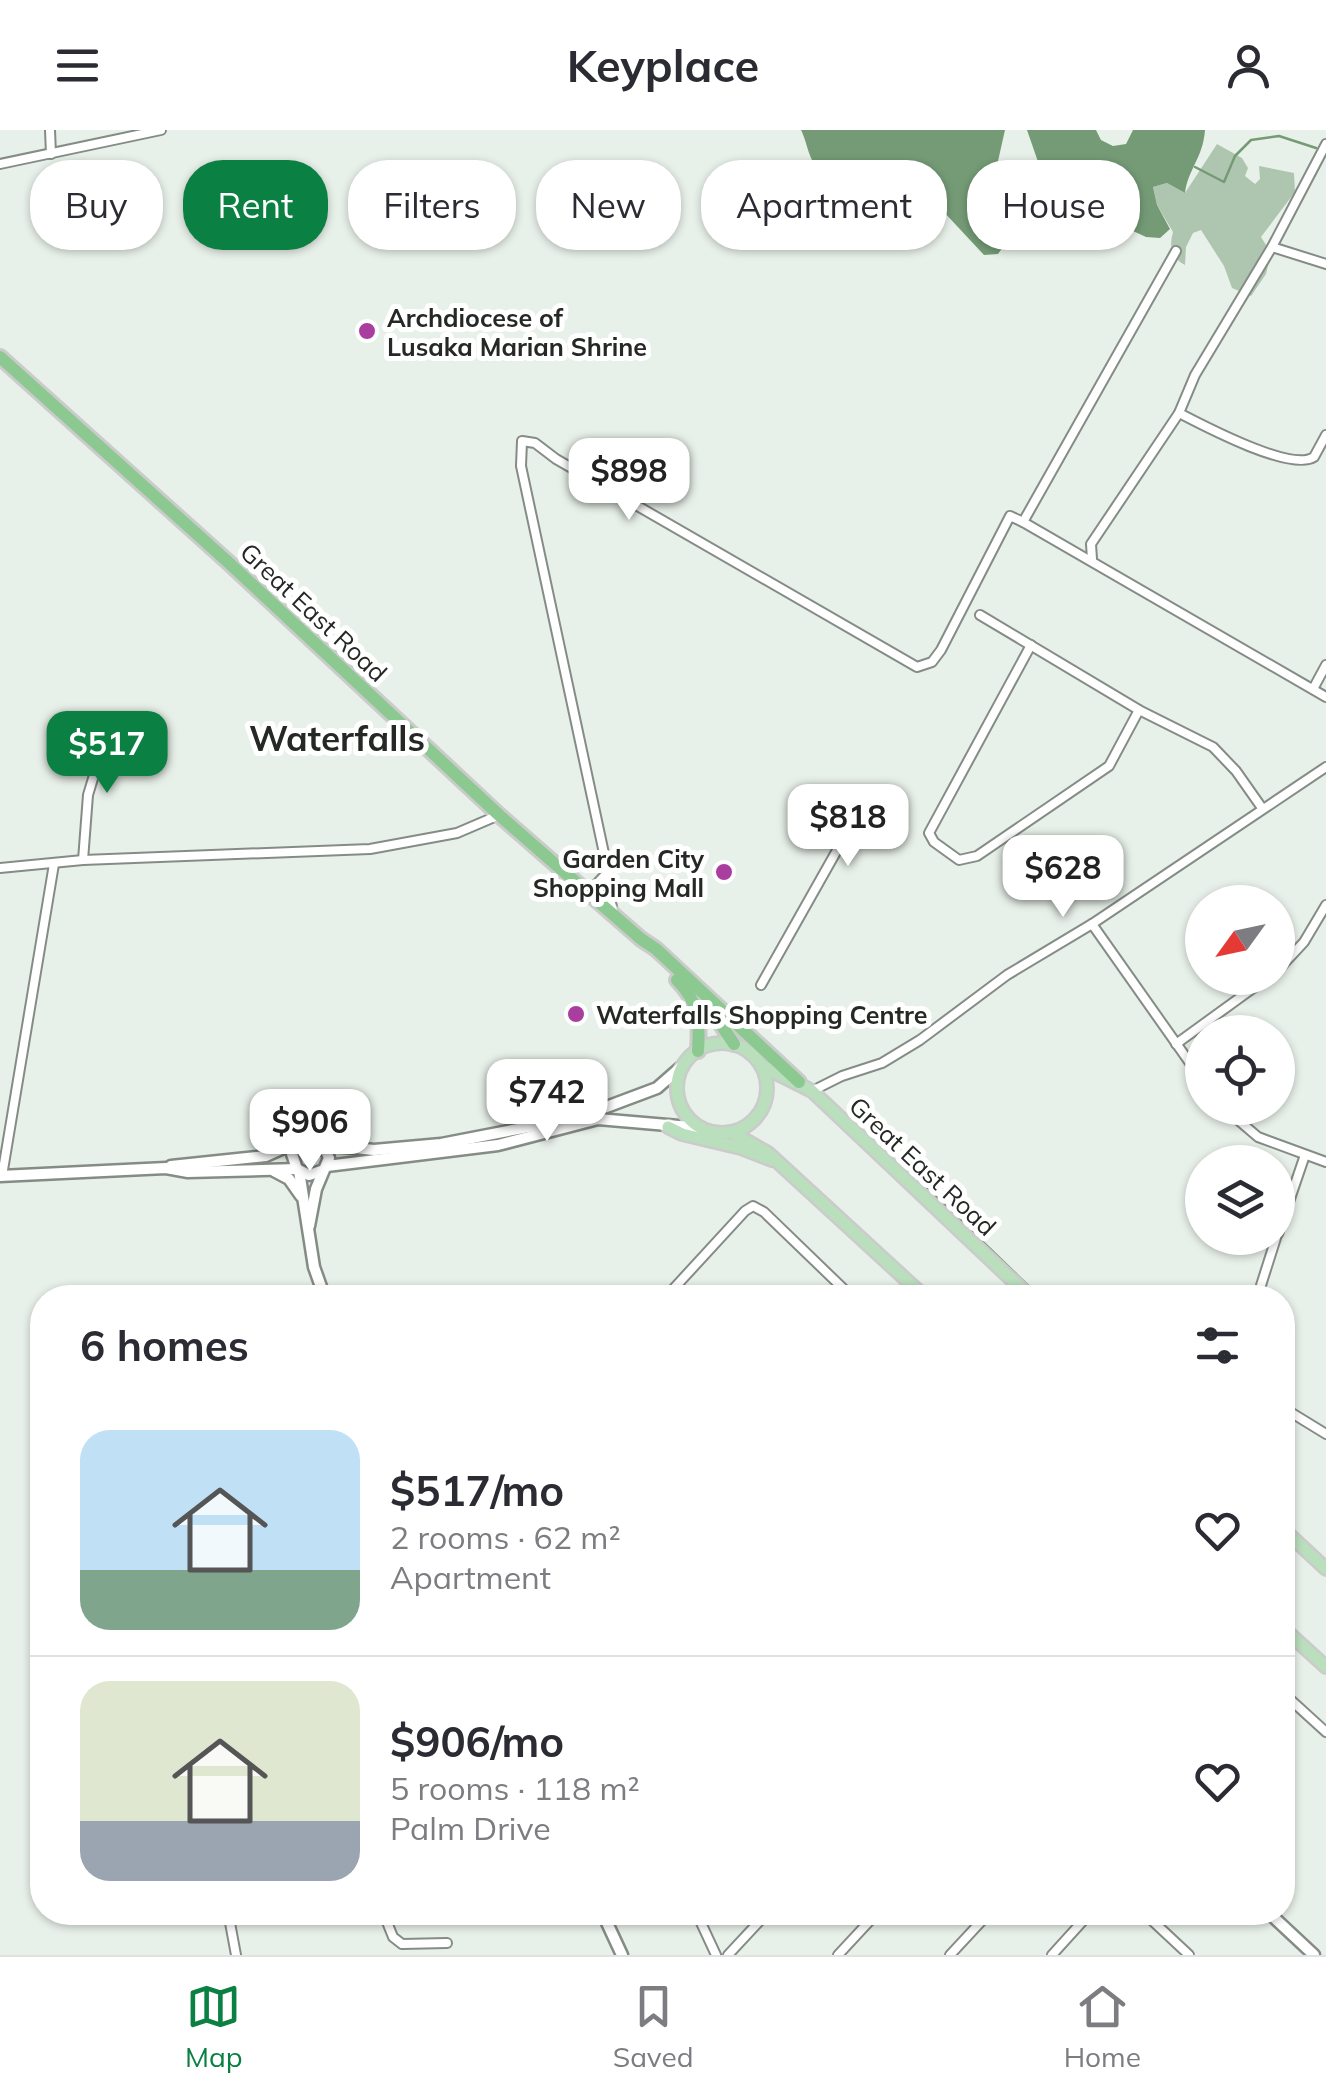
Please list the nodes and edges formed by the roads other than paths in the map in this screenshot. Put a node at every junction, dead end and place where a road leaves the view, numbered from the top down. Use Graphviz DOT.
graph roads {
  1 [pos="50,130"];
  2 [pos="161,130"];
  3 [pos="1326,144"];
  4 [pos="51,154"];
  5 [pos="0,164"];
  6 [pos="1272,247"];
  7 [pos="1176,251"];
  8 [pos="1326,264"];
  9 [pos="0,358"];
  10 [pos="1179,414"];
  11 [pos="1326,435"];
  12 [pos="1022,522"];
  13 [pos="1092,559"];
  14 [pos="980,615"];
  15 [pos="1032,645"];
  16 [pos="1326,665"];
  17 [pos="1313,689"];
  18 [pos="1326,696"];
  19 [pos="1138,710"];
  20 [pos="110,722"];
  21 [pos="1326,767"];
  22 [pos="871,790"];
  23 [pos="1262,808"];
  24 [pos="499,815"];
  25 [pos="83,860"];
  26 [pos="54,864"];
  27 [pos="0,868"];
  28 [pos="606,878"];
  29 [pos="576,880"];
  30 [pos="591,894"];
  31 [pos="1326,905"];
  32 [pos="615,915"];
  33 [pos="1092,924"];
  34 [pos="640,939"];
  35 [pos="1295,952"];
  36 [pos="761,985"];
  37 [pos="695,987"];
  38 [pos="1244,995"];
  39 [pos="734,1044"];
  40 [pos="1176,1044"];
  41 [pos="698,1051"];
  42 [pos="1185,1056"];
  43 [pos="762,1066"];
  44 [pos="682,1068"];
  45 [pos="799,1082"];
  46 [pos="812,1091"];
  47 [pos="1244,1125"];
  48 [pos="668,1127"];
  49 [pos="702,1128"];
  50 [pos="731,1132"];
  51 [pos="296,1143"];
  52 [pos="326,1145"];
  53 [pos="1305,1156"];
  54 [pos="1326,1162"];
  55 [pos="780,1164"];
  56 [pos="166,1168"];
  57 [pos="324,1169"];
  58 [pos="273,1170"];
  59 [pos="298,1170"];
  60 [pos="1,1176"];
  61 [pos="1295,1185"];
  62 [pos="306,1211"];
  63 [pos="309,1226"];
  64 [pos="1271,1255"];
  65 [pos="320,1285"];
  66 [pos="677,1285"];
  67 [pos="840,1285"];
  68 [pos="912,1285"];
  69 [pos="1017,1285"];
  70 [pos="1260,1285"];
  71 [pos="1295,1415"];
  72 [pos="1326,1434"];
  73 [pos="1295,1540"];
  74 [pos="1326,1569"];
  75 [pos="1295,1639"];
  76 [pos="1326,1667"];
  77 [pos="1295,1704"];
  78 [pos="1326,1732"];
  79 [pos="230,1925"];
  80 [pos="388,1925"];
  81 [pos="608,1925"];
  82 [pos="702,1925"];
  83 [pos="756,1925"];
  84 [pos="866,1925"];
  85 [pos="978,1925"];
  86 [pos="1079,1925"];
  87 [pos="1157,1925"];
  88 [pos="1282,1925"];
  89 [pos="446,1943"];
  90 [pos="236,1955"];
  91 [pos="622,1955"];
  92 [pos="716,1955"];
  93 [pos="728,1955"];
  94 [pos="838,1955"];
  95 [pos="950,1955"];
  96 [pos="1052,1955"];
  97 [pos="1189,1955"];
  98 [pos="1314,1955"];
  1 -- 4 [label="street"];
  2 -- 4 [label="street"];
  3 -- 6 [label="street"];
  4 -- 5 [label="street"];
  6 -- 8 [label="street"];
  6 -- 10 [label="street"];
  7 -- 12 [label="street"];
  9 -- 24 [label="highway, Great East Road"];
  10 -- 11 [label="street"];
  10 -- 13 [label="street"];
  12 -- 13 [label="street"];
  12 -- 28 [label="street"];
  13 -- 17 [label="street"];
  14 -- 15 [label="street"];
  15 -- 19 [label="street"];
  15 -- 19 [label="street"];
  16 -- 17 [label="street"];
  17 -- 18 [label="street"];
  19 -- 23 [label="street"];
  20 -- 25 [label="street"];
  21 -- 23 [label="street"];
  22 -- 36 [label="street"];
  23 -- 33 [label="street"];
  24 -- 25 [label="street"];
  24 -- 29 [label="highway, Great East Road"];
  25 -- 26 [label="street"];
  26 -- 27 [label="street"];
  26 -- 60 [label="street"];
  28 -- 29 [label="street"];
  28 -- 30 [label="street"];
  28 -- 32 [label="street"];
  29 -- 30 [label="highway, Great East Road"];
  30 -- 32 [label="highway, Great East Road"];
  31 -- 35 [label="street"];
  32 -- 34 [label="highway, Great East Road"];
  33 -- 40 [label="street"];
  33 -- 46 [label="street"];
  34 -- 37 [label="highway, Great East Road"];
  34 -- 41 [label="highway, Great East Road"];
  37 -- 39 [label="highway, Great East Road"];
  37 -- 45 [label="highway, Great East Road"];
  38 -- 40 [label="street"];
  39 -- 41 [label="main road"];
  39 -- 43 [label="main road"];
  40 -- 42 [label="street"];
  41 -- 44 [label="main road"];
  43 -- 45 [label="main road"];
  43 -- 50 [label="main road"];
  44 -- 49 [label="main road"];
  44 -- 52 [label="main road"];
  45 -- 46 [label="main road, Great East Road"];
  46 -- 69 [label="main road, Great East Road"];
  47 -- 53 [label="street"];
  48 -- 49 [label="main road"];
  48 -- 55 [label="main road"];
  48 -- 57 [label="main road"];
  49 -- 50 [label="main road"];
  50 -- 55 [label="main road"];
  51 -- 52 [label="main road"];
  51 -- 56 [label="main road"];
  51 -- 59 [label="main road"];
  52 -- 57 [label="main road"];
  53 -- 54 [label="street"];
  53 -- 61 [label="street"];
  55 -- 68 [label="main road"];
  56 -- 58 [label="main road"];
  56 -- 60 [label="main road"];
  57 -- 59 [label="main road"];
  57 -- 63 [label="main road"];
  58 -- 59 [label="main road"];
  58 -- 62 [label="main road"];
  59 -- 62 [label="main road"];
  62 -- 63 [label="main road"];
  63 -- 65 [label="main road"];
  64 -- 70 [label="street"];
  66 -- 67 [label="street"];
  71 -- 72 [label="street"];
  73 -- 74 [label="main road"];
  75 -- 76 [label="main road"];
  77 -- 78 [label="street"];
  79 -- 90 [label="street"];
  80 -- 89 [label="street"];
  81 -- 91 [label="main road"];
  82 -- 92 [label="street"];
  83 -- 93 [label="street"];
  84 -- 94 [label="street"];
  85 -- 95 [label="street"];
  86 -- 96 [label="street"];
  87 -- 97 [label="street"];
  88 -- 98 [label="main road"];
}
